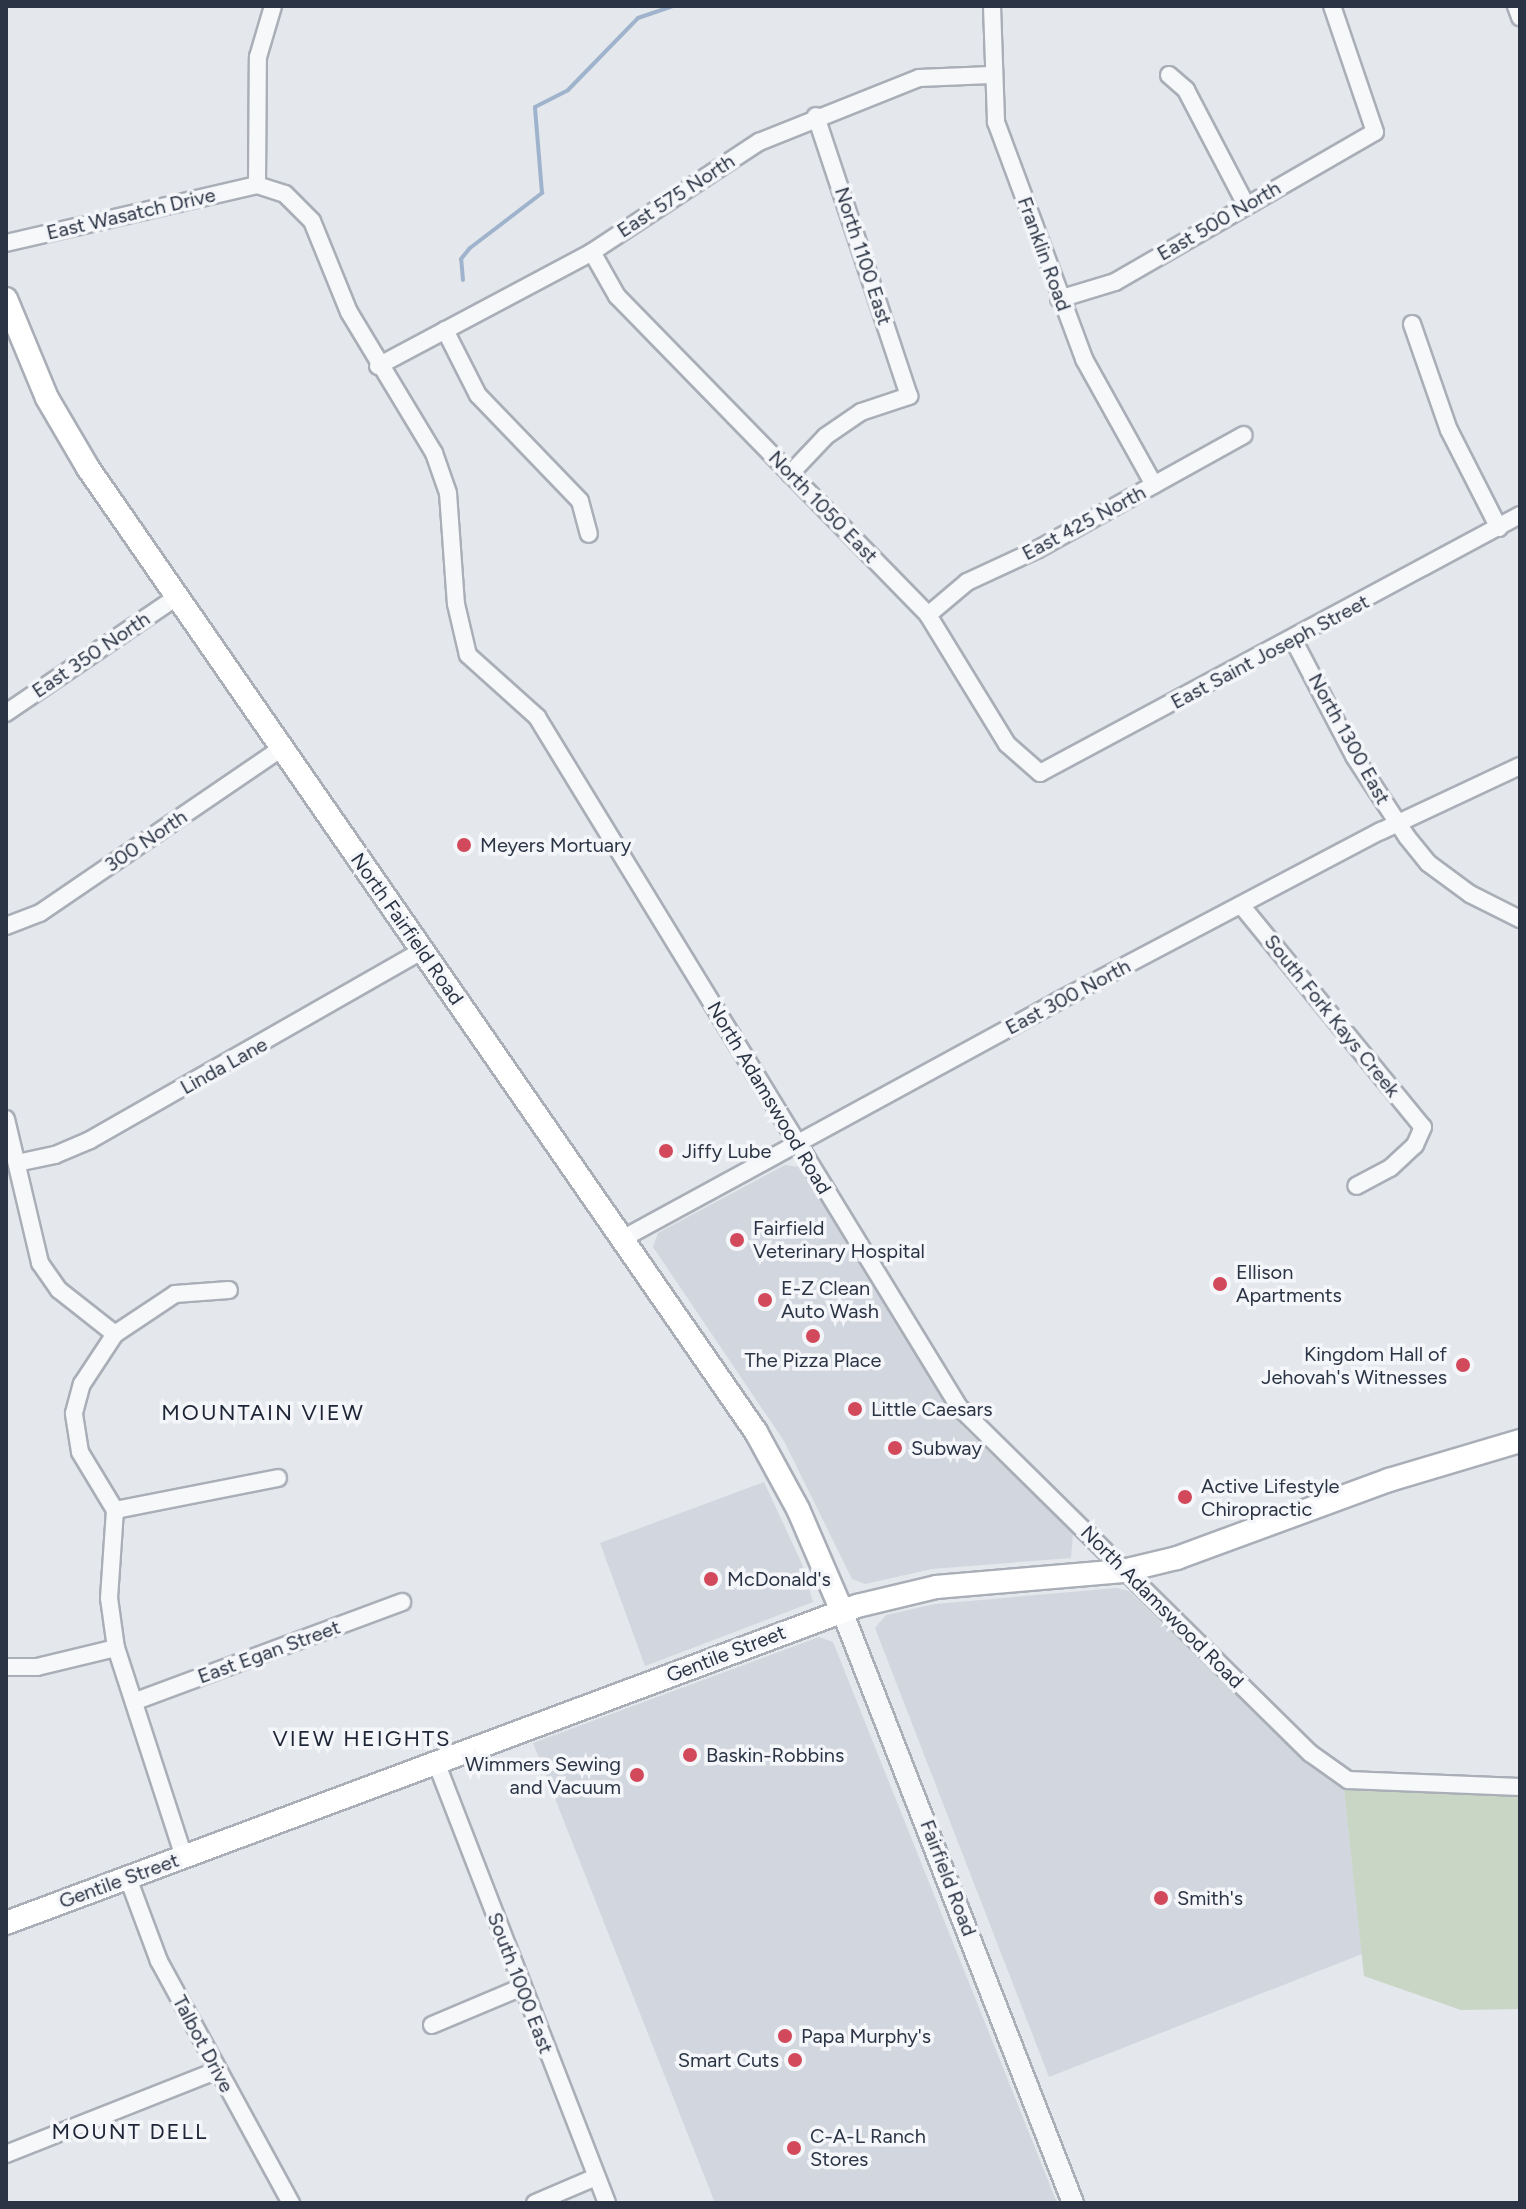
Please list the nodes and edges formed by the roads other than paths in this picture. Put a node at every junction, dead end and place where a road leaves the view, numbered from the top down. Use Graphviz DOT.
graph roads {
  1 [pos="273,6"];
  2 [pos="992,6"];
  3 [pos="1332,6"];
  4 [pos="1516,6"];
  5 [pos="1520,17"];
  6 [pos="991,75"];
  7 [pos="1169,75"];
  8 [pos="816,116"];
  9 [pos="257,185"];
  10 [pos="1246,205"];
  11 [pos="6,243"];
  12 [pos="592,252"];
  13 [pos="6,299"];
  14 [pos="1059,299"];
  15 [pos="1412,324"];
  16 [pos="445,330"];
  17 [pos="378,366"];
  18 [pos="1244,435"];
  19 [pos="790,474"];
  20 [pos="1154,485"];
  21 [pos="1520,515"];
  22 [pos="1499,528"];
  23 [pos="589,534"];
  24 [pos="177,597"];
  25 [pos="928,615"];
  26 [pos="1294,641"];
  27 [pos="6,713"];
  28 [pos="282,748"];
  29 [pos="1520,766"];
  30 [pos="1040,773"];
  31 [pos="1398,823"];
  32 [pos="1241,905"];
  33 [pos="1520,919"];
  34 [pos="6,926"];
  35 [pos="422,951"];
  36 [pos="6,1119"];
  37 [pos="796,1143"];
  38 [pos="17,1163"];
  39 [pos="1356,1186"];
  40 [pos="622,1239"];
  41 [pos="229,1290"];
  42 [pos="115,1334"];
  43 [pos="1520,1441"];
  44 [pos="278,1478"];
  45 [pos="115,1510"];
  46 [pos="818,1555"];
  47 [pos="1123,1571"];
  48 [pos="402,1602"];
  49 [pos="842,1611"];
  50 [pos="116,1648"];
  51 [pos="6,1667"];
  52 [pos="136,1701"];
  53 [pos="436,1762"];
  54 [pos="1520,1787"];
  55 [pos="184,1857"];
  56 [pos="128,1878"];
  57 [pos="6,1923"];
  58 [pos="520,1988"];
  59 [pos="432,2025"];
  60 [pos="216,2071"];
  61 [pos="6,2154"];
  62 [pos="596,2177"];
  63 [pos="291,2203"];
  64 [pos="535,2203"];
  65 [pos="607,2203"];
  66 [pos="1073,2203"];
  1 -- 9 [label="street"];
  2 -- 6 [label="street, Franklin Road"];
  3 -- 10 [label="street, East 500 North"];
  4 -- 5 [label="street"];
  6 -- 8 [label="street, East 575 North"];
  6 -- 14 [label="street, Franklin Road"];
  7 -- 10 [label="street"];
  8 -- 12 [label="street, East 575 North"];
  8 -- 19 [label="street, North 1100 East"];
  9 -- 11 [label="street, East Wasatch Drive"];
  9 -- 17 [label="street, North Adamswood Road"];
  10 -- 14 [label="street, East 500 North"];
  12 -- 16 [label="street, East 575 North"];
  12 -- 19 [label="street, North 1050 East"];
  13 -- 24 [label="main road, North Fairfield Road"];
  14 -- 20 [label="street, Franklin Road"];
  15 -- 22 [label="street"];
  16 -- 17 [label="street, East 575 North"];
  16 -- 23 [label="street"];
  17 -- 37 [label="street, North Adamswood Road"];
  18 -- 20 [label="street, East 425 North"];
  19 -- 25 [label="street, North 1050 East"];
  20 -- 25 [label="street, East 425 North"];
  21 -- 22 [label="street, East Saint Joseph Street"];
  22 -- 26 [label="street, East Saint Joseph Street"];
  24 -- 27 [label="street, East 350 North"];
  24 -- 28 [label="main road, North Fairfield Road"];
  25 -- 30 [label="street, North 1050 East"];
  26 -- 30 [label="street, East Saint Joseph Street"];
  26 -- 31 [label="street, North 1300 East"];
  28 -- 34 [label="street, 300 North"];
  28 -- 35 [label="main road, North Fairfield Road"];
  29 -- 31 [label="street, East 300 North"];
  31 -- 32 [label="street, East 300 North"];
  31 -- 33 [label="street, North 1300 East"];
  32 -- 37 [label="street, East 300 North"];
  32 -- 39 [label="street, South Fork Kays Creek"];
  35 -- 38 [label="street, Linda Lane"];
  35 -- 40 [label="main road, North Fairfield Road"];
  36 -- 38 [label="street"];
  37 -- 40 [label="street, East 300 North"];
  37 -- 47 [label="street, North Adamswood Road"];
  38 -- 42 [label="street"];
  40 -- 46 [label="main road, North Fairfield Road"];
  41 -- 42 [label="street"];
  42 -- 45 [label="street"];
  43 -- 47 [label="main road, Gentile Street"];
  44 -- 45 [label="street"];
  45 -- 50 [label="street"];
  46 -- 49 [label="main road, Fairfield Road"];
  47 -- 49 [label="main road, Gentile Street"];
  47 -- 54 [label="street, North Adamswood Road"];
  48 -- 52 [label="street, East Egan Street"];
  49 -- 53 [label="main road, Gentile Street"];
  49 -- 66 [label="street, Fairfield Road"];
  50 -- 51 [label="street"];
  50 -- 52 [label="street"];
  52 -- 55 [label="street"];
  53 -- 55 [label="main road, Gentile Street"];
  53 -- 58 [label="street, South 1000 East"];
  55 -- 56 [label="main road, Gentile Street"];
  56 -- 57 [label="main road, Gentile Street"];
  56 -- 60 [label="street, Talbot Drive"];
  58 -- 59 [label="street"];
  58 -- 62 [label="street, South 1000 East"];
  60 -- 61 [label="street"];
  60 -- 63 [label="street, Talbot Drive"];
  62 -- 64 [label="street"];
  62 -- 65 [label="street, South 1000 East"];
}
